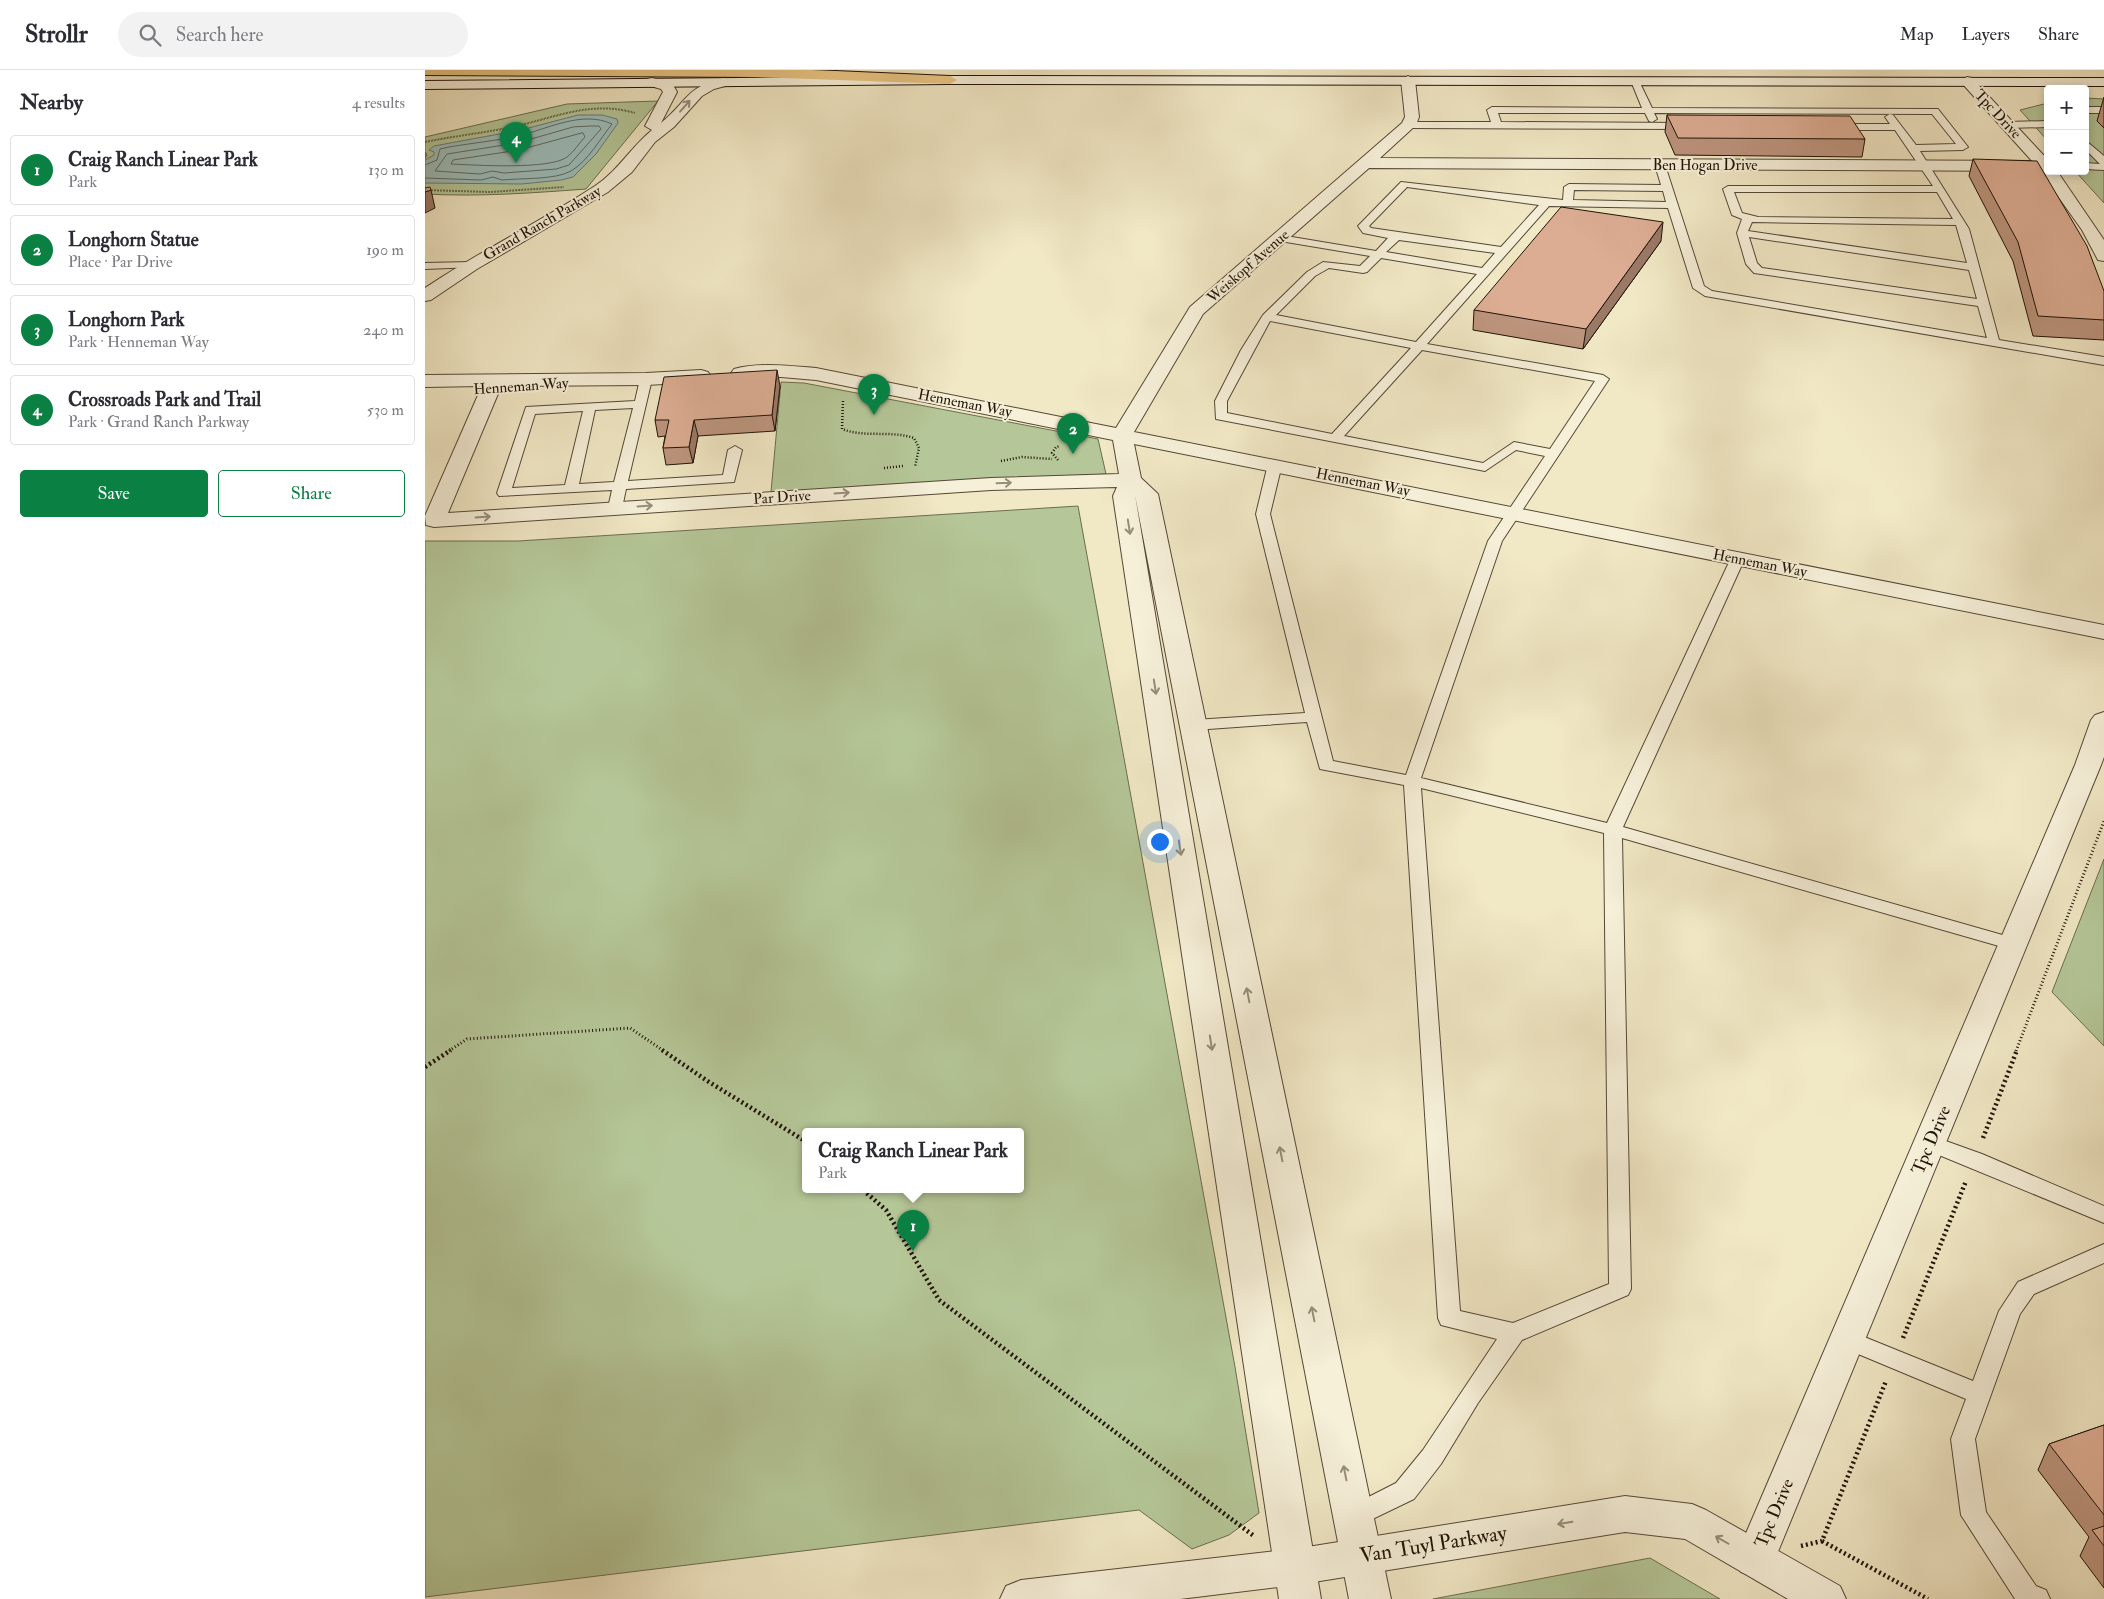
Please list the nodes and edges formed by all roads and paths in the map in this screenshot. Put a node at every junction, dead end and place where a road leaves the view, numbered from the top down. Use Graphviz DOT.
graph roads {
  1 [pos="425,71"];
  2 [pos="951,80"];
  3 [pos="1408,80"];
  4 [pos="1635,81"];
  5 [pos="1967,81"];
  6 [pos="652,82"];
  7 [pos="724,82"];
  8 [pos="2104,82"];
  9 [pos="425,85"];
  10 [pos="1648,110"];
  11 [pos="2089,110"];
  12 [pos="2104,110"];
  13 [pos="1886,111"];
  14 [pos="639,116"];
  15 [pos="2007,124"];
  16 [pos="2044,124"];
  17 [pos="1409,125"];
  18 [pos="1655,126"];
  19 [pos="1694,126"];
  20 [pos="1820,127"];
  21 [pos="1898,127"];
  22 [pos="1493,128"];
  23 [pos="650,139"];
  24 [pos="425,142"];
  25 [pos="2089,147"];
  26 [pos="1913,148"];
  27 [pos="425,153"];
  28 [pos="425,158"];
  29 [pos="2104,162"];
  30 [pos="1365,164"];
  31 [pos="1660,165"];
  32 [pos="2044,165"];
  33 [pos="1927,166"];
  34 [pos="2089,166"];
  35 [pos="2104,167"];
  36 [pos="2044,168"];
  37 [pos="2052,175"];
  38 [pos="566,187"];
  39 [pos="1667,188"];
  40 [pos="1940,188"];
  41 [pos="425,190"];
  42 [pos="1545,203"];
  43 [pos="1568,203"];
  44 [pos="1673,205"];
  45 [pos="1748,218"];
  46 [pos="1960,222"];
  47 [pos="1741,233"];
  48 [pos="1396,236"];
  49 [pos="1280,238"];
  50 [pos="1503,251"];
  51 [pos="1377,254"];
  52 [pos="2104,256"];
  53 [pos="471,265"];
  54 [pos="425,266"];
  55 [pos="1974,267"];
  56 [pos="1485,272"];
  57 [pos="425,296"];
  58 [pos="1983,303"];
  59 [pos="1267,317"];
  60 [pos="1994,343"];
  61 [pos="1419,346"];
  62 [pos="2104,361"];
  63 [pos="617,379"];
  64 [pos="646,379"];
  65 [pos="425,381"];
  66 [pos="490,389"];
  67 [pos="425,396"];
  68 [pos="843,398"];
  69 [pos="640,404"];
  70 [pos="590,406"];
  71 [pos="1122,434"];
  72 [pos="1335,438"];
  73 [pos="1065,445"];
  74 [pos="735,450"];
  75 [pos="1553,454"];
  76 [pos="1059,460"];
  77 [pos="997,462"];
  78 [pos="1066,462"];
  79 [pos="1275,464"];
  80 [pos="918,469"];
  81 [pos="1131,480"];
  82 [pos="620,487"];
  83 [pos="571,490"];
  84 [pos="615,508"];
  85 [pos="1514,513"];
  86 [pos="1738,558"];
  87 [pos="2104,632"];
  88 [pos="1314,717"];
  89 [pos="2104,720"];
  90 [pos="1194,725"];
  91 [pos="1412,781"];
  92 [pos="2104,821"];
  93 [pos="1613,830"];
  94 [pos="2013,944"];
  95 [pos="425,1067"];
  96 [pos="802,1139"];
  97 [pos="1929,1143"];
  98 [pos="1975,1160"];
  99 [pos="866,1193"];
  100 [pos="2104,1215"];
  101 [pos="2104,1253"];
  102 [pos="1514,1333"];
  103 [pos="1847,1338"];
  104 [pos="1895,1358"];
  105 [pos="1979,1394"];
  106 [pos="1354,1517"];
  107 [pos="1255,1537"];
  108 [pos="1823,1541"];
  109 [pos="1362,1555"];
  110 [pos="1755,1559"];
  111 [pos="1297,1583"];
  112 [pos="1021,1599"];
  113 [pos="1370,1599"];
  114 [pos="1825,1599"];
  115 [pos="1927,1599"];
  116 [pos="2037,1599"];
  1 -- 2 [label="highway"];
  2 -- 3 [label="street"];
  2 -- 7 [label="street"];
  3 -- 4 [label="street"];
  3 -- 17 [label="street"];
  4 -- 5 [label="street"];
  4 -- 10 [label="lane"];
  5 -- 8 [label="street"];
  5 -- 15 [label="street, Tpc Drive"];
  6 -- 7 [label="street"];
  6 -- 9 [label="street"];
  6 -- 23 [label="street, Grand Ranch Parkway"];
  23 -- 7 [label="street, Grand Ranch Parkway, one-way"];
  10 -- 13 [label="lane"];
  10 -- 18 [label="lane"];
  10 -- 22 [label="lane"];
  11 -- 12 [label="lane"];
  13 -- 21 [label="lane"];
  13 -- 26 [label="lane"];
  14 -- 24 [label="path"];
  15 -- 16 [label="lane"];
  15 -- 32 [label="street, Tpc Drive"];
  17 -- 22 [label="lane"];
  17 -- 30 [label="street, Weiskopf Avenue"];
  18 -- 19 [label="lane"];
  18 -- 22 [label="lane"];
  20 -- 21 [label="lane"];
  21 -- 26 [label="lane"];
  23 -- 53 [label="street, Grand Ranch Parkway"];
  25 -- 29 [label="lane"];
  26 -- 33 [label="lane"];
  27 -- 28 [label="path"];
  30 -- 31 [label="street, Ben Hogan Drive"];
  30 -- 49 [label="street, Weiskopf Avenue"];
  31 -- 33 [label="street, Ben Hogan Drive"];
  31 -- 39 [label="lane"];
  33 -- 36 [label="street, Ben Hogan Drive"];
  33 -- 40 [label="lane"];
  34 -- 35 [label="lane"];
  37 -- 52 [label="street, Tpc Drive"];
  38 -- 41 [label="path"];
  39 -- 43 [label="lane"];
  39 -- 44 [label="lane"];
  40 -- 45 [label="lane"];
  40 -- 46 [label="lane"];
  42 -- 43 [label="lane"];
  42 -- 48 [label="lane"];
  42 -- 50 [label="lane"];
  43 -- 44 [label="lane"];
  44 -- 60 [label="lane"];
  45 -- 46 [label="lane"];
  45 -- 47 [label="lane"];
  46 -- 55 [label="lane"];
  47 -- 55 [label="lane"];
  47 -- 58 [label="lane"];
  48 -- 50 [label="lane"];
  48 -- 51 [label="lane"];
  49 -- 51 [label="lane"];
  49 -- 71 [label="street, Weiskopf Avenue"];
  50 -- 56 [label="lane"];
  51 -- 56 [label="lane"];
  51 -- 59 [label="lane"];
  53 -- 54 [label="lane"];
  53 -- 57 [label="street, Grand Ranch Parkway"];
  55 -- 58 [label="lane"];
  56 -- 61 [label="lane"];
  58 -- 60 [label="lane"];
  59 -- 61 [label="lane"];
  59 -- 72 [label="lane"];
  60 -- 62 [label="lane"];
  61 -- 72 [label="lane"];
  61 -- 75 [label="lane"];
  63 -- 64 [label="street, Henneman Way"];
  63 -- 65 [label="street, Henneman Way"];
  63 -- 66 [label="street, Henneman Way"];
  64 -- 69 [label="lane"];
  64 -- 71 [label="street, Henneman Way"];
  66 -- 67 [label="street, Henneman Way"];
  66 -- 84 [label="street, Par Drive, one-way"];
  68 -- 80 [label="path"];
  69 -- 70 [label="lane"];
  69 -- 82 [label="lane"];
  70 -- 83 [label="lane"];
  70 -- 83 [label="lane"];
  71 -- 79 [label="street, Henneman Way"];
  71 -- 81 [label="street"];
  72 -- 75 [label="lane"];
  73 -- 76 [label="path"];
  74 -- 82 [label="lane"];
  75 -- 85 [label="lane"];
  76 -- 77 [label="path"];
  76 -- 78 [label="path"];
  79 -- 85 [label="street, Henneman Way"];
  79 -- 88 [label="lane"];
  84 -- 81 [label="street, Par Drive, one-way"];
  81 -- 90 [label="street"];
  81 -- 111 [label="street, one-way"];
  82 -- 83 [label="lane"];
  82 -- 84 [label="lane"];
  85 -- 86 [label="street, Henneman Way"];
  85 -- 91 [label="lane"];
  86 -- 87 [label="street, Henneman Way"];
  86 -- 93 [label="lane"];
  88 -- 90 [label="lane"];
  88 -- 91 [label="lane"];
  89 -- 94 [label="street, Tpc Drive"];
  106 -- 90 [label="street, one-way"];
  91 -- 93 [label="lane"];
  91 -- 102 [label="lane"];
  92 -- 98 [label="path"];
  93 -- 94 [label="lane"];
  93 -- 102 [label="lane"];
  94 -- 97 [label="street, Tpc Drive"];
  95 -- 96 [label="path"];
  97 -- 98 [label="lane"];
  97 -- 103 [label="street, Tpc Drive"];
  98 -- 100 [label="lane"];
  98 -- 104 [label="path"];
  99 -- 107 [label="path"];
  101 -- 105 [label="lane"];
  102 -- 106 [label="lane"];
  103 -- 104 [label="lane"];
  103 -- 110 [label="street, Tpc Drive"];
  104 -- 105 [label="lane"];
  104 -- 108 [label="path"];
  105 -- 116 [label="lane"];
  106 -- 109 [label="street"];
  108 -- 110 [label="path"];
  108 -- 115 [label="path"];
  110 -- 109 [label="street, Van Tuyl Parkway, one-way"];
  109 -- 111 [label="street, Van Tuyl Parkway"];
  109 -- 113 [label="street"];
  110 -- 114 [label="street, Van Tuyl Parkway"];
  111 -- 112 [label="street, Van Tuyl Parkway"];
}
